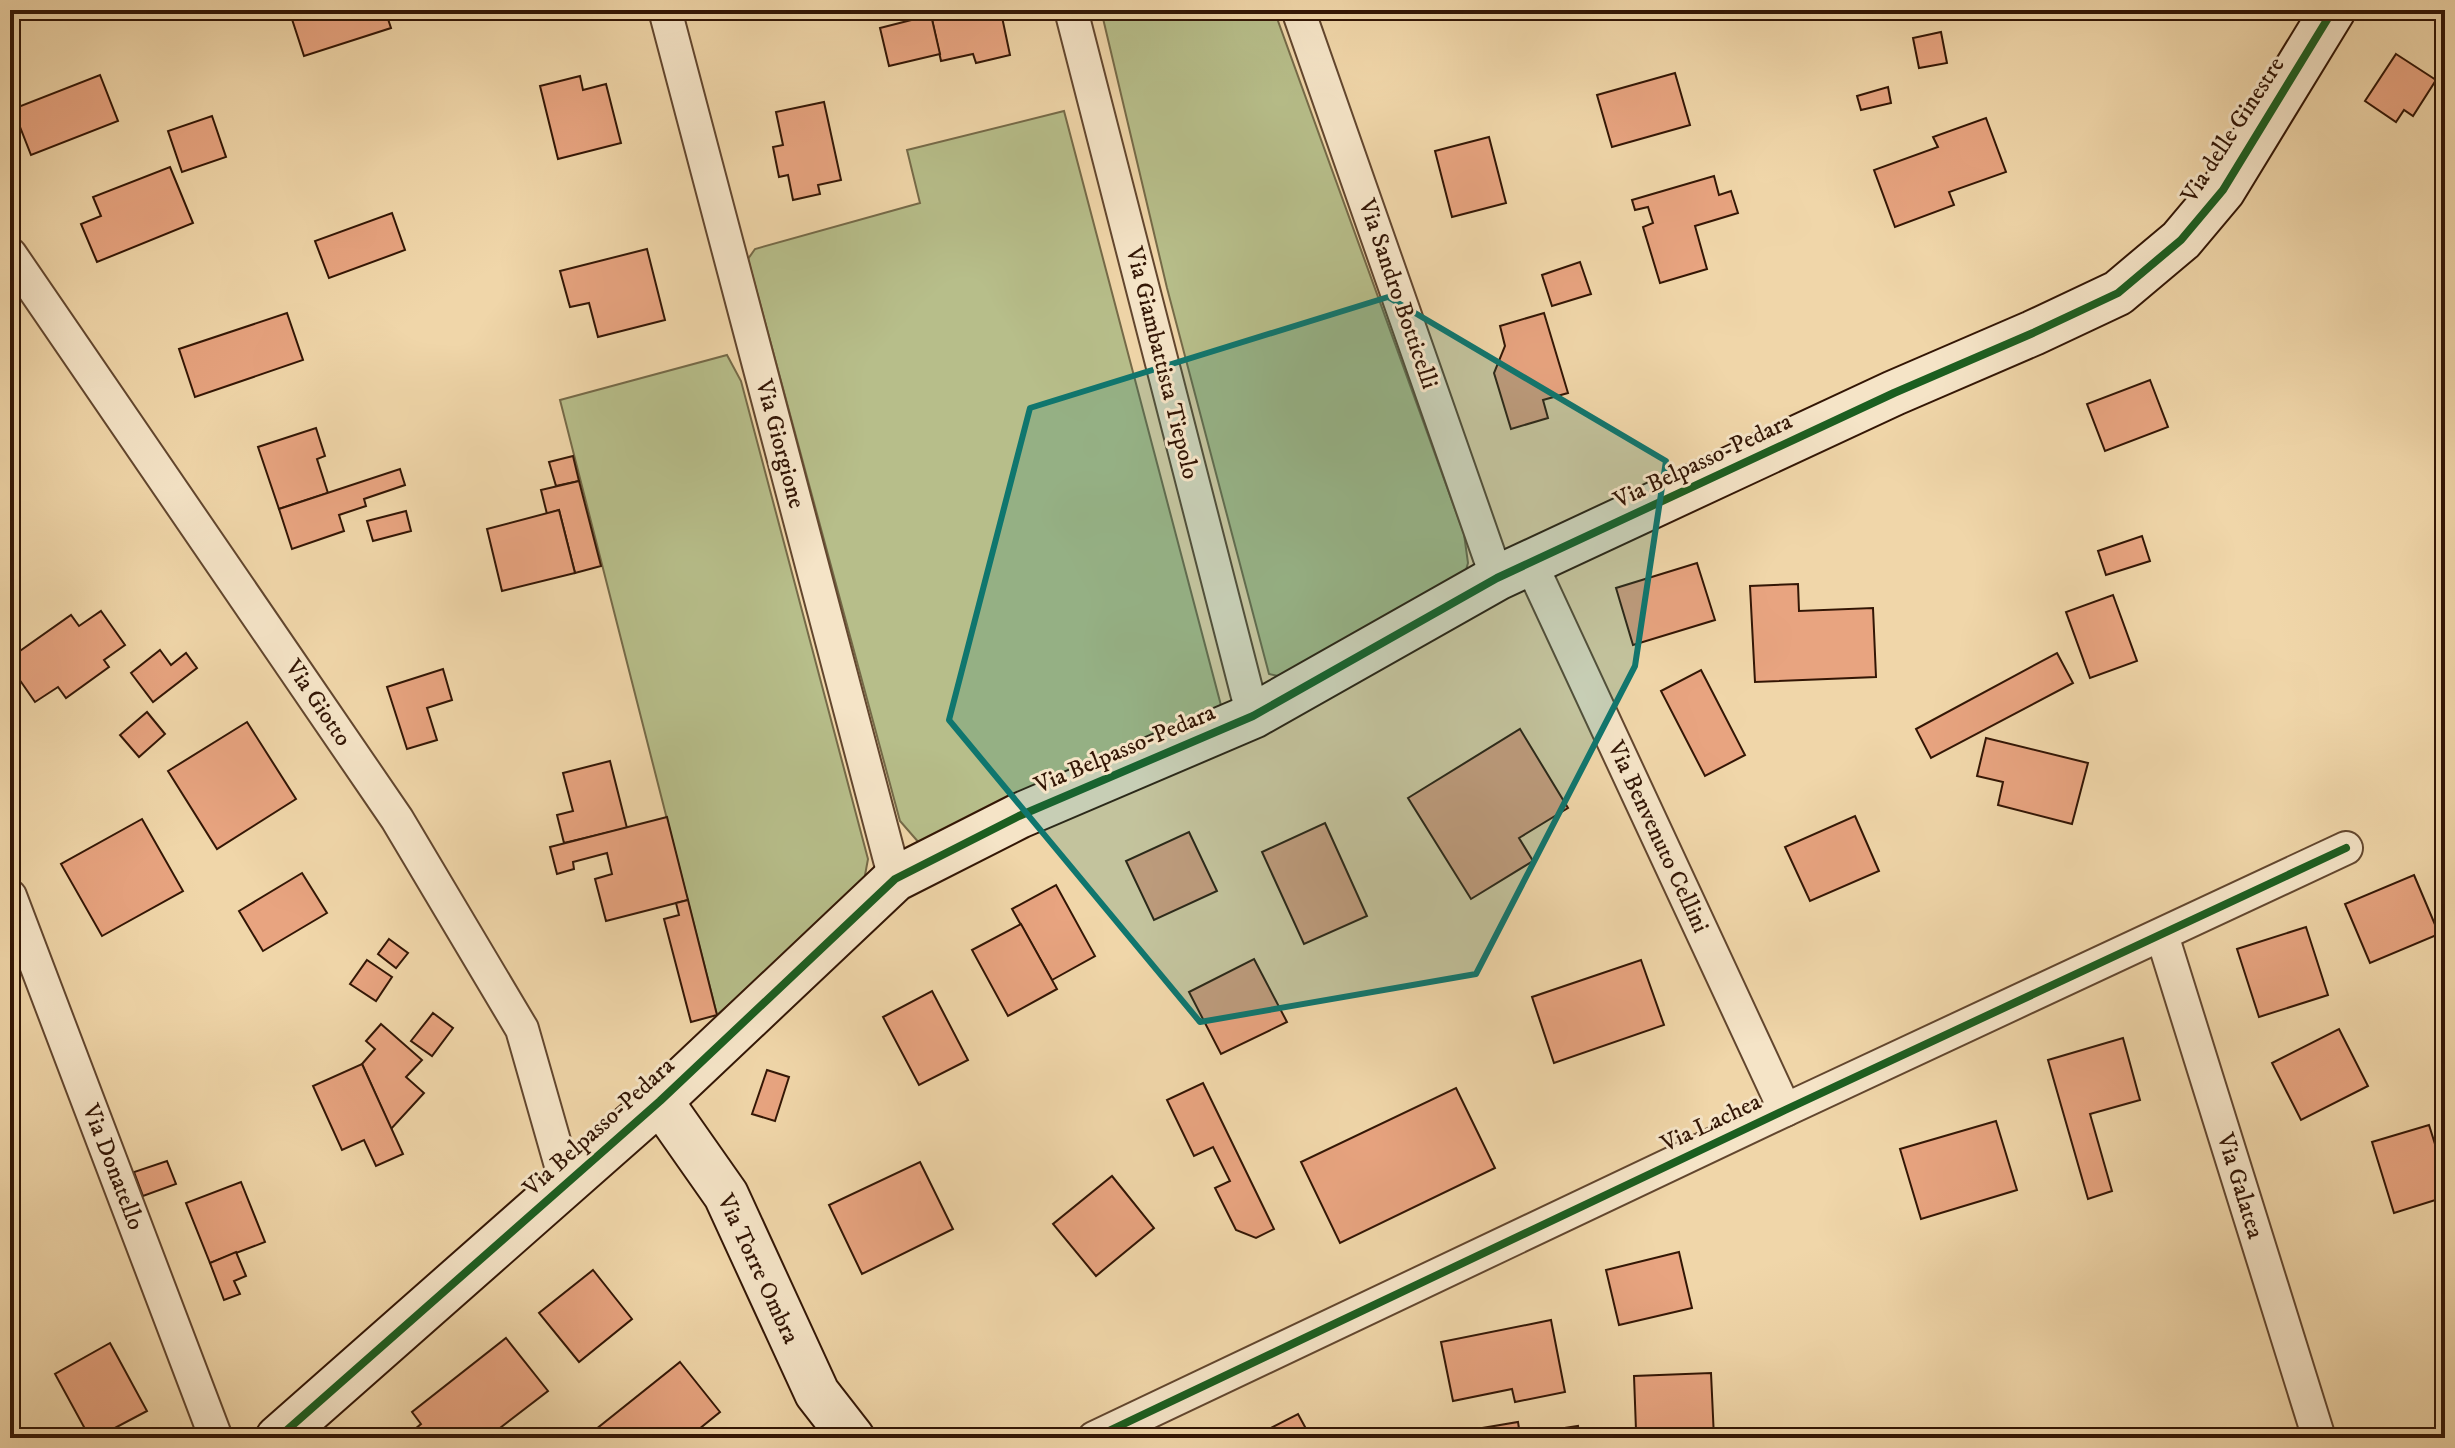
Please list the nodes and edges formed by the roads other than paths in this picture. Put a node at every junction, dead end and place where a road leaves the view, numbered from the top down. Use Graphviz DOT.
graph roads {
  1 [pos="665,10"];
  2 [pos="1071,10"];
  3 [pos="1298,10"];
  4 [pos="2333,10"];
  5 [pos="10,254"];
  6 [pos="2118,293"];
  7 [pos="1514,571"];
  8 [pos="1253,716"];
  9 [pos="2346,848"];
  10 [pos="895,879"];
  11 [pos="10,896"];
  12 [pos="2162,935"];
  13 [pos="660,1101"];
  14 [pos="1785,1110"];
  15 [pos="566,1183"];
  16 [pos="216,1438"];
  17 [pos="278,1438"];
  18 [pos="852,1438"];
  19 [pos="1094,1438"];
  20 [pos="2319,1438"];
  1 -- 10 [label="street, Via Giorgione"];
  2 -- 8 [label="street, Via Giambattista Tiepolo"];
  3 -- 7 [label="street, Via Sandro Botticelli"];
  4 -- 6 [label="street, Via delle Ginestre"];
  5 -- 15 [label="street, Via Giotto"];
  6 -- 7 [label="street, Via Belpasso-Pedara"];
  7 -- 8 [label="street, Via Belpasso-Pedara"];
  7 -- 14 [label="street, Via Benvenuto Cellini"];
  8 -- 10 [label="street, Via Belpasso-Pedara"];
  9 -- 12 [label="street, Via Lachea"];
  10 -- 13 [label="street, Via Belpasso-Pedara"];
  11 -- 16 [label="street, Via Donatello"];
  12 -- 14 [label="street, Via Lachea"];
  12 -- 20 [label="street, Via Galatea"];
  13 -- 15 [label="street, Via Belpasso-Pedara"];
  13 -- 18 [label="street, Via Torre Ombra"];
  14 -- 19 [label="street, Via Lachea"];
  15 -- 17 [label="street, Via Belpasso-Pedara"];
}
